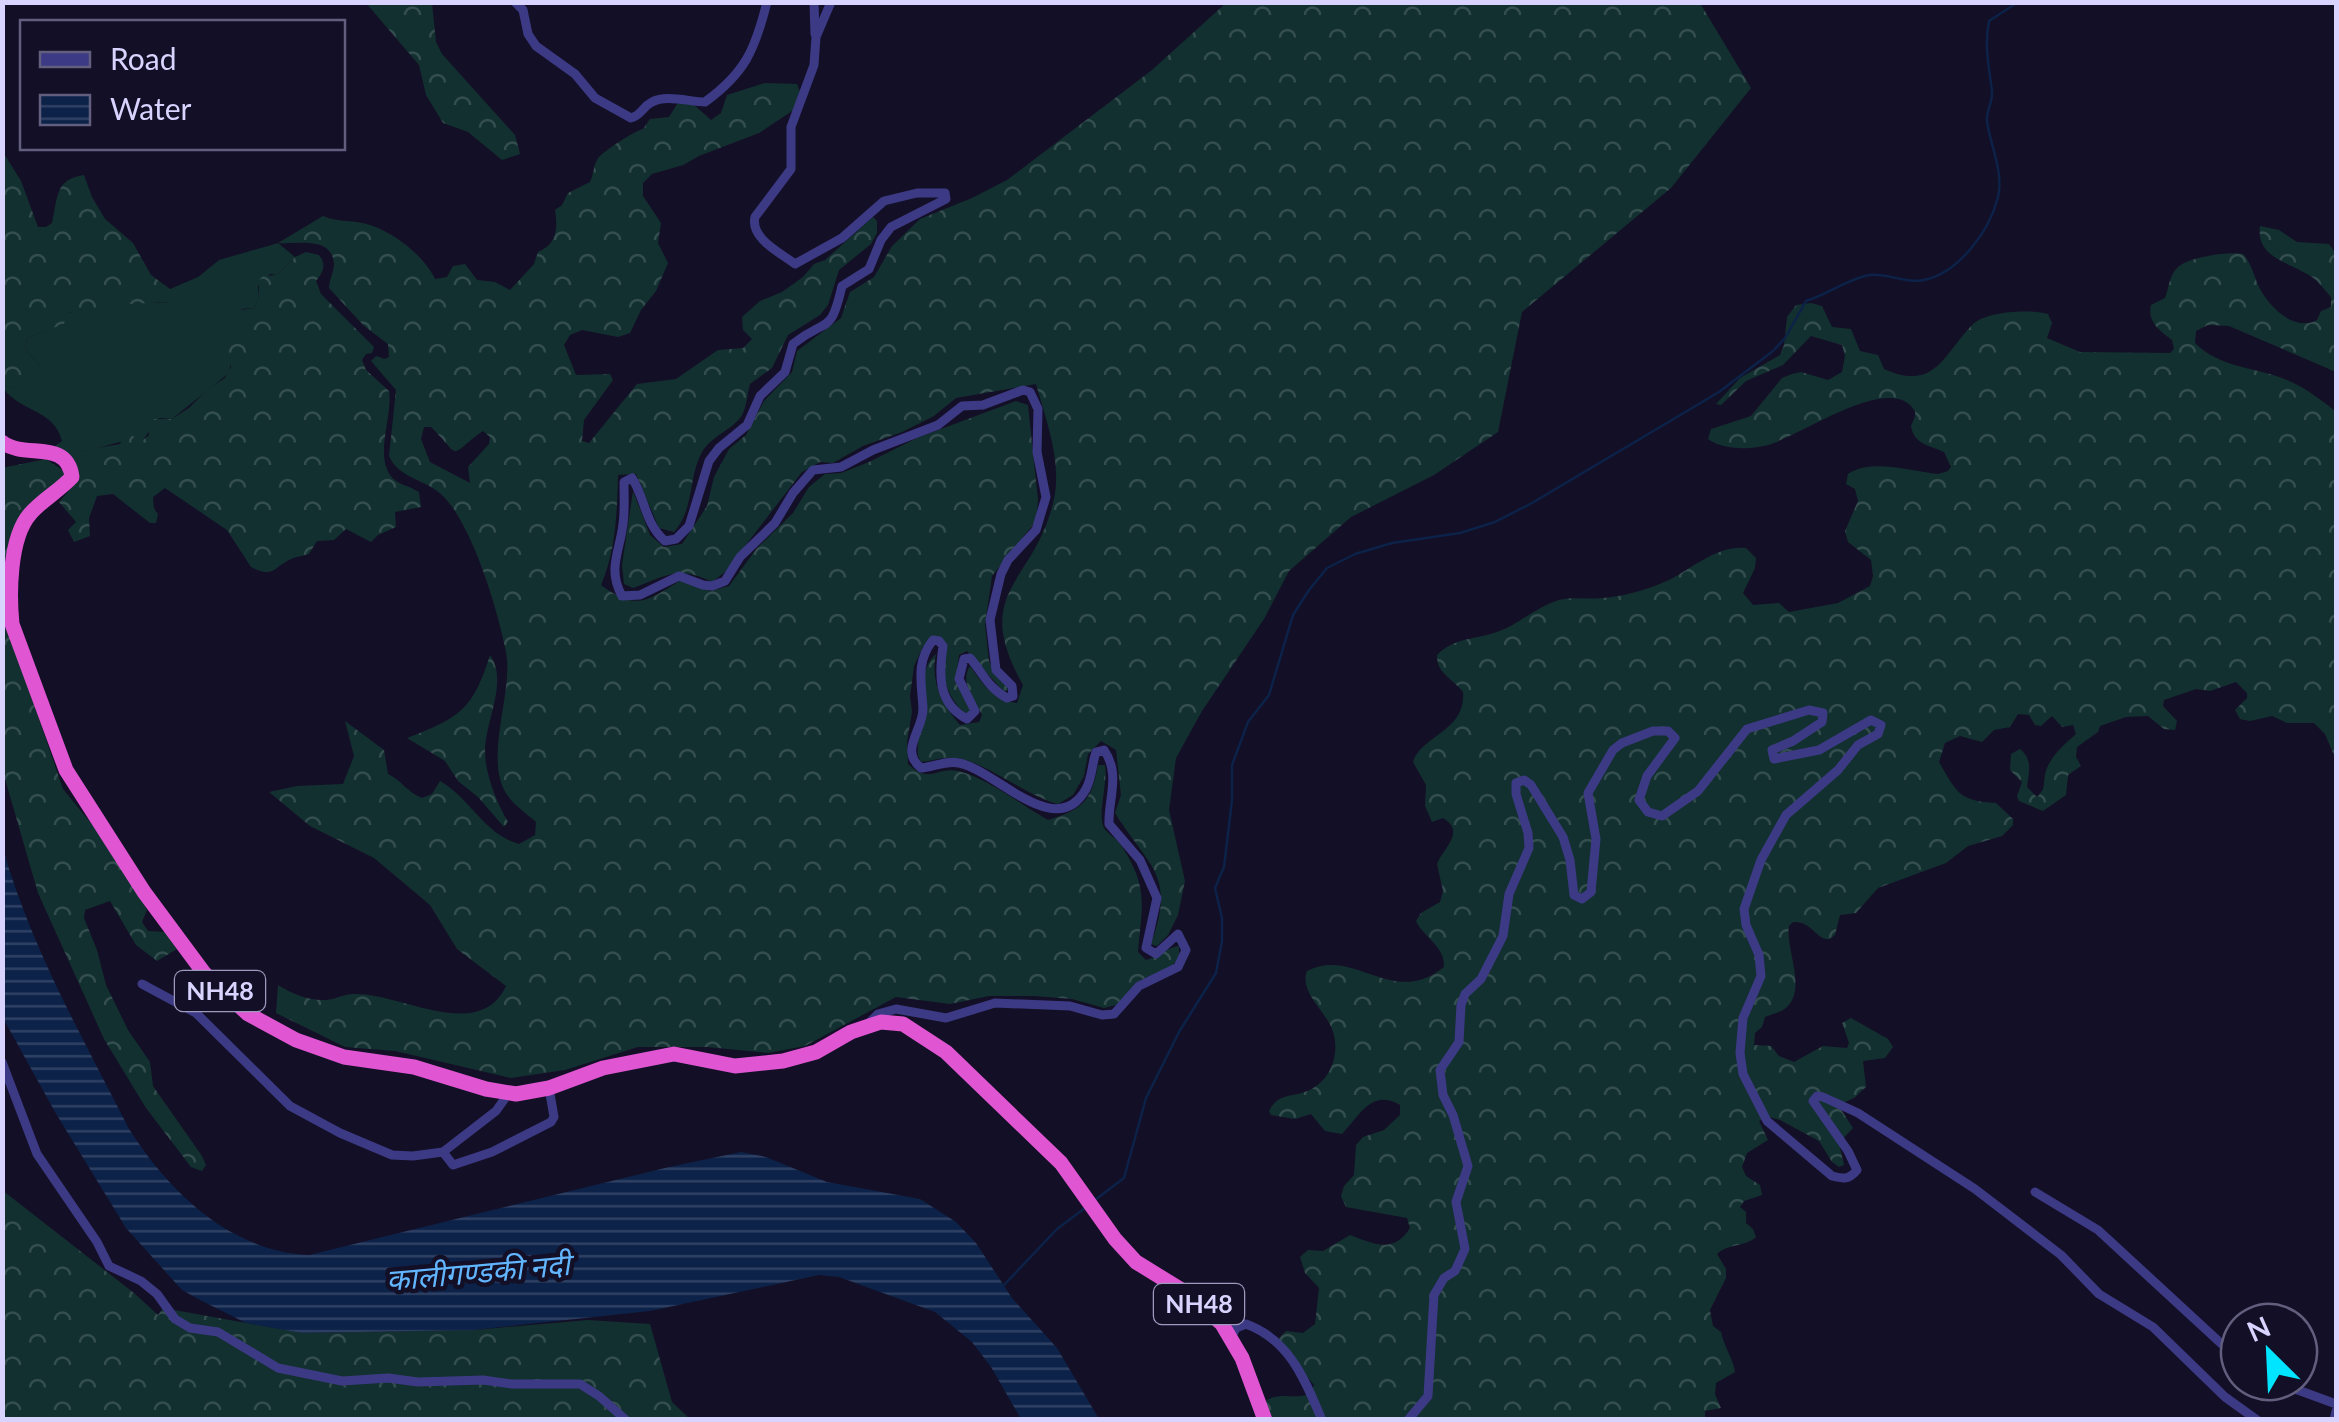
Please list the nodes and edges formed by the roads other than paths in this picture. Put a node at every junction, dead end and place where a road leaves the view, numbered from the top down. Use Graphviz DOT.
graph roads {
  1 [pos="516,2"];
  2 [pos="768,2"];
  3 [pos="814,2"];
  4 [pos="831,2"];
  5 [pos="816,36"];
  6 [pos="2,442"];
  7 [pos="142,984"];
  8 [pos="866,1029"];
  9 [pos="2,1062"];
  10 [pos="549,1088"];
  11 [pos="508,1094"];
  12 [pos="443,1152"];
  13 [pos="2035,1192"];
  14 [pos="1232,1336"];
  15 [pos="2219,1344"];
  16 [pos="2336,1408"];
  17 [pos="626,1420"];
  18 [pos="1265,1420"];
  19 [pos="1322,1420"];
  20 [pos="1408,1420"];
  21 [pos="2256,1420"];
  22 [pos="2334,1420"];
  1 -- 2 [label="street"];
  3 -- 5 [label="street"];
  4 -- 5 [label="street"];
  5 -- 8 [label="street"];
  6 -- 11 [label="highway, NH48"];
  7 -- 12 [label="street"];
  8 -- 10 [label="highway, NH48"];
  8 -- 14 [label="highway, NH48"];
  9 -- 17 [label="street"];
  10 -- 11 [label="highway, NH48"];
  10 -- 12 [label="street"];
  11 -- 12 [label="street"];
  13 -- 15 [label="street"];
  14 -- 18 [label="highway, NH48"];
  14 -- 19 [label="street"];
  16 -- 22 [label="street"];
  20 -- 21 [label="street"];
}
